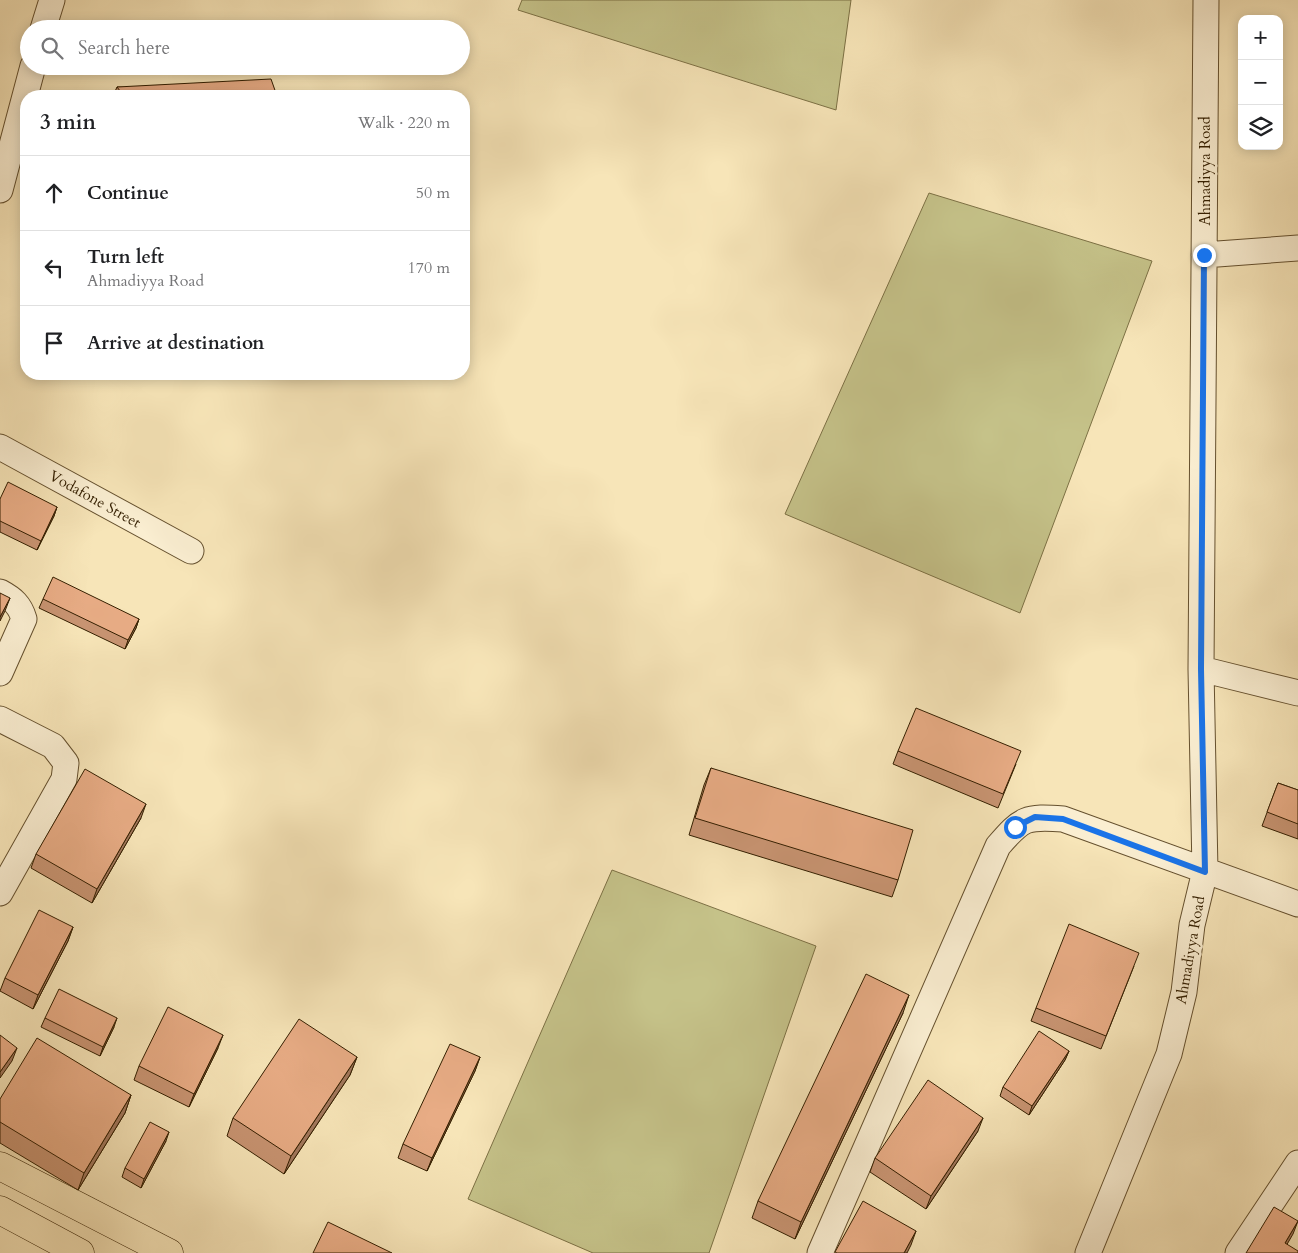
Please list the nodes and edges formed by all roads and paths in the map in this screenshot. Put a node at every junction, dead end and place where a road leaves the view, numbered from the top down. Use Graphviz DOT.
graph roads {
  1 [pos="52,0"];
  2 [pos="1206,0"];
  3 [pos="46,20"];
  4 [pos="31,75"];
  5 [pos="27,90"];
  6 [pos="20,115"];
  7 [pos="0,190"];
  8 [pos="1298,248"];
  9 [pos="1204,255"];
  10 [pos="0,446"];
  11 [pos="191,551"];
  12 [pos="0,592"];
  13 [pos="1201,669"];
  14 [pos="0,673"];
  15 [pos="1298,693"];
  16 [pos="0,719"];
  17 [pos="1205,872"];
  18 [pos="0,893"];
  19 [pos="1298,904"];
  20 [pos="1298,1163"];
  21 [pos="0,1166"];
  22 [pos="1269,1207"];
  23 [pos="0,1210"];
  24 [pos="1291,1218"];
  25 [pos="80,1253"];
  26 [pos="169,1253"];
  27 [pos="820,1253"];
  28 [pos="1088,1253"];
  29 [pos="1238,1253"];
  1 -- 3 [label="street"];
  2 -- 9 [label="street, Ahmadiyya Road"];
  4 -- 5 [label="street"];
  6 -- 7 [label="street"];
  8 -- 9 [label="street"];
  9 -- 13 [label="street, Ahmadiyya Road"];
  10 -- 11 [label="street, Vodafone Street"];
  12 -- 14 [label="street"];
  13 -- 15 [label="street"];
  13 -- 17 [label="street, Ahmadiyya Road"];
  16 -- 18 [label="street"];
  17 -- 19 [label="street"];
  17 -- 27 [label="street"];
  17 -- 28 [label="street, Ahmadiyya Road"];
  20 -- 22 [label="street"];
  21 -- 26 [label="main road"];
  22 -- 24 [label="street"];
  22 -- 29 [label="street"];
  23 -- 25 [label="main road"];
}
